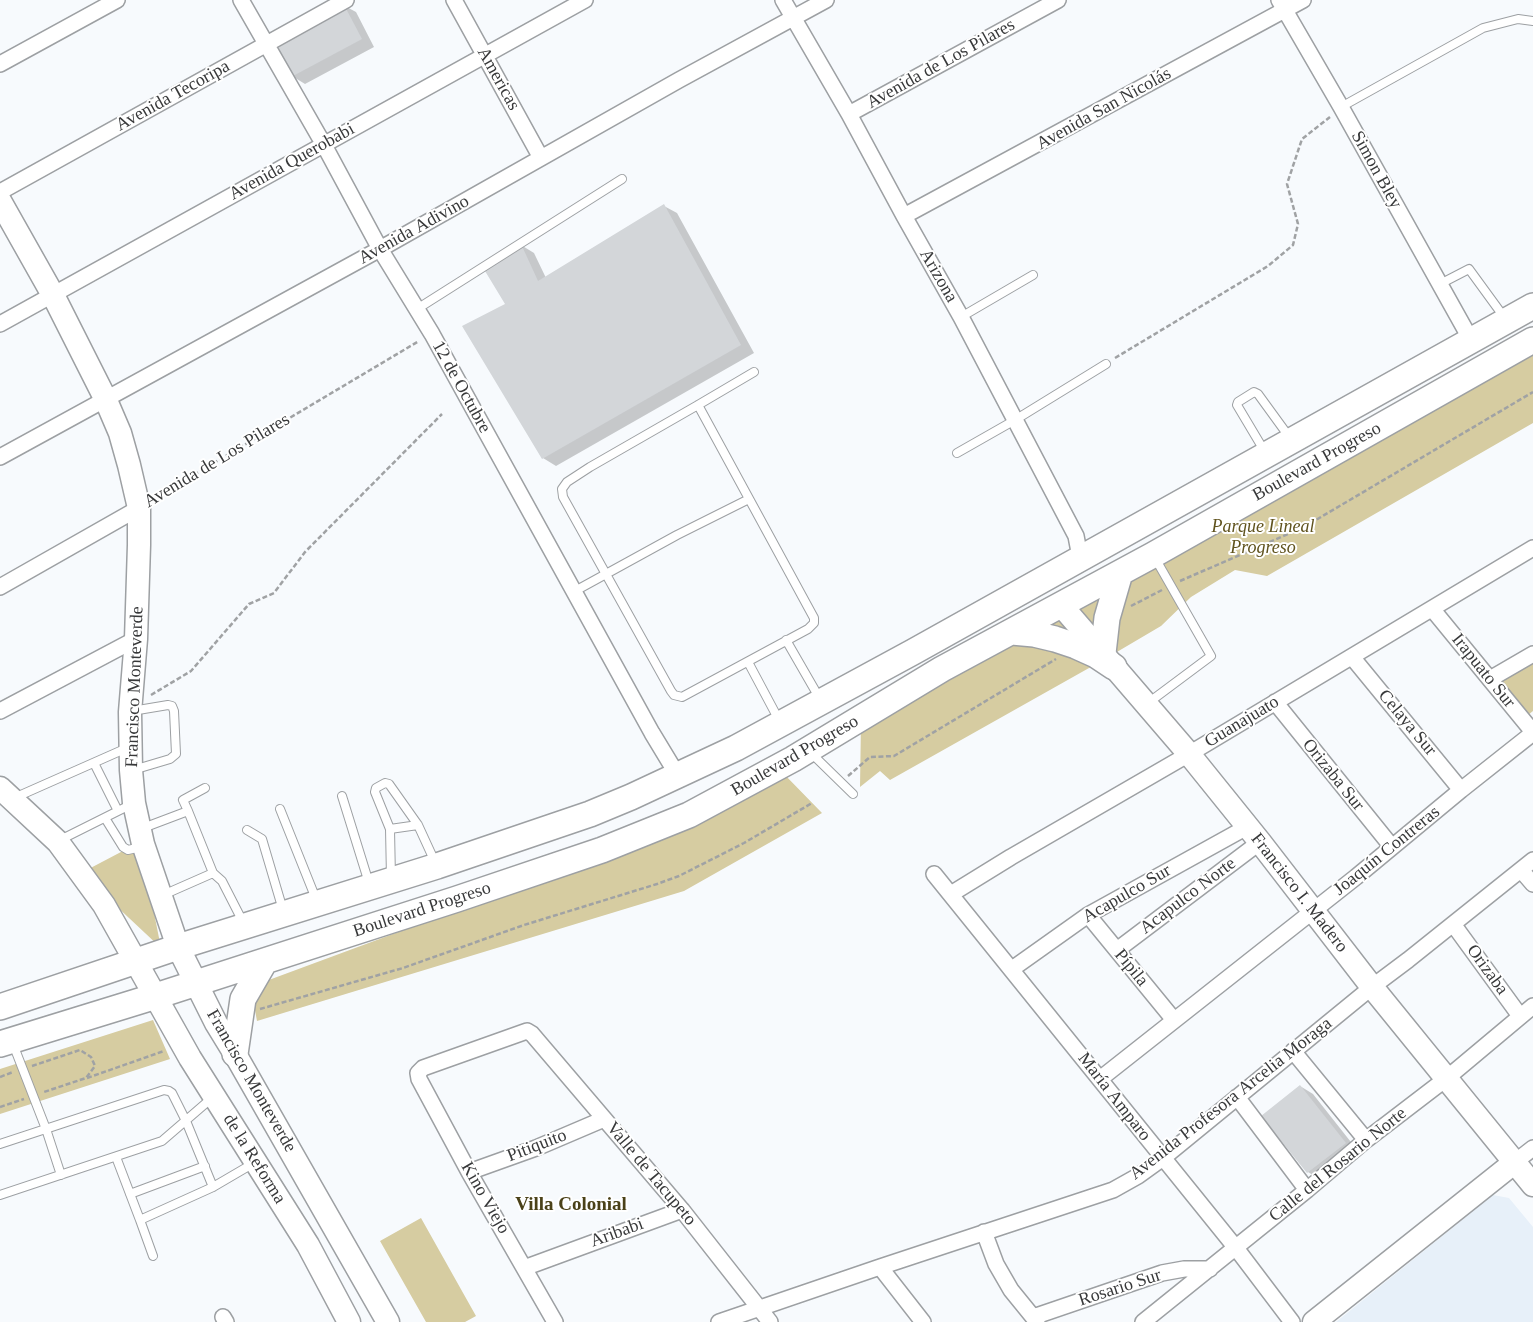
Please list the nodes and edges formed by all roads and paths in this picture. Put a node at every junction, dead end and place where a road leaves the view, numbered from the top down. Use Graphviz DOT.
graph roads {
  1 [pos="117,0"];
  2 [pos="241,0"];
  3 [pos="346,0"];
  4 [pos="454,0"];
  5 [pos="585,0"];
  6 [pos="783,0"];
  7 [pos="826,0"];
  8 [pos="1058,0"];
  9 [pos="1303,0"];
  10 [pos="1282,5"];
  11 [pos="794,18"];
  12 [pos="1533,21"];
  13 [pos="267,45"];
  14 [pos="485,56"];
  15 [pos="0,64"];
  16 [pos="1342,107"];
  17 [pos="850,114"];
  18 [pos="324,145"];
  19 [pos="542,158"];
  20 [pos="622,179"];
  21 [pos="0,192"];
  22 [pos="0,201"];
  23 [pos="904,216"];
  24 [pos="380,248"];
  25 [pos="1033,275"];
  26 [pos="1440,284"];
  27 [pos="52,295"];
  28 [pos="1533,306"];
  29 [pos="417,309"];
  30 [pos="961,317"];
  31 [pos="1507,320"];
  32 [pos="0,324"];
  33 [pos="432,334"];
  34 [pos="1471,340"];
  35 [pos="1533,340"];
  36 [pos="1106,364"];
  37 [pos="754,372"];
  38 [pos="1533,392"];
  39 [pos="106,398"];
  40 [pos="698,405"];
  41 [pos="442,414"];
  42 [pos="1015,420"];
  43 [pos="1291,440"];
  44 [pos="957,453"];
  45 [pos="1266,454"];
  46 [pos="0,457"];
  47 [pos="749,499"];
  48 [pos="139,508"];
  49 [pos="1533,548"];
  50 [pos="1153,555"];
  51 [pos="1080,557"];
  52 [pos="1120,572"];
  53 [pos="606,574"];
  54 [pos="1177,582"];
  55 [pos="0,586"];
  56 [pos="1171,589"];
  57 [pos="575,591"];
  58 [pos="1017,594"];
  59 [pos="1061,605"];
  60 [pos="1433,610"];
  61 [pos="1108,618"];
  62 [pos="1012,632"];
  63 [pos="136,639"];
  64 [pos="786,640"];
  65 [pos="1533,654"];
  66 [pos="1352,657"];
  67 [pos="1058,658"];
  68 [pos="1109,660"];
  69 [pos="748,662"];
  70 [pos="1490,679"];
  71 [pos="821,701"];
  72 [pos="1275,702"];
  73 [pos="1147,705"];
  74 [pos="130,710"];
  75 [pos="0,711"];
  76 [pos="780,723"];
  77 [pos="1533,733"];
  78 [pos="131,746"];
  79 [pos="808,750"];
  80 [pos="1189,754"];
  81 [pos="94,763"];
  82 [pos="131,770"];
  83 [pos="678,776"];
  84 [pos="842,782"];
  85 [pos="205,788"];
  86 [pos="1462,790"];
  87 [pos="6,793"];
  88 [pos="853,794"];
  89 [pos="342,796"];
  90 [pos="812,803"];
  91 [pos="126,807"];
  92 [pos="280,809"];
  93 [pos="188,811"];
  94 [pos="105,818"];
  95 [pos="418,825"];
  96 [pos="390,829"];
  97 [pos="247,830"];
  98 [pos="1253,834"];
  99 [pos="142,837"];
  100 [pos="58,842"];
  101 [pos="1392,847"];
  102 [pos="1527,865"];
  103 [pos="437,866"];
  104 [pos="213,873"];
  105 [pos="934,874"];
  106 [pos="381,884"];
  107 [pos="1533,884"];
  108 [pos="951,894"];
  109 [pos="161,896"];
  110 [pos="318,904"];
  111 [pos="1313,911"];
  112 [pos="284,914"];
  113 [pos="1088,915"];
  114 [pos="1453,924"];
  115 [pos="246,926"];
  116 [pos="178,947"];
  117 [pos="1117,950"];
  118 [pos="136,961"];
  119 [pos="265,961"];
  120 [pos="1012,969"];
  121 [pos="196,983"];
  122 [pos="1372,987"];
  123 [pos="156,996"];
  124 [pos="1533,1006"];
  125 [pos="0,1007"];
  126 [pos="239,1016"];
  127 [pos="1520,1016"];
  128 [pos="1174,1020"];
  129 [pos="527,1031"];
  130 [pos="6,1042"];
  131 [pos="181,1042"];
  132 [pos="1293,1051"];
  133 [pos="235,1054"];
  134 [pos="23,1069"];
  135 [pos="0,1076"];
  136 [pos="86,1078"];
  137 [pos="1447,1078"];
  138 [pos="1100,1079"];
  139 [pos="33,1096"];
  140 [pos="214,1096"];
  141 [pos="1237,1097"];
  142 [pos="0,1107"];
  143 [pos="604,1119"];
  144 [pos="186,1121"];
  145 [pos="46,1129"];
  146 [pos="1366,1140"];
  147 [pos="0,1144"];
  148 [pos="1533,1148"];
  149 [pos="116,1157"];
  150 [pos="1163,1158"];
  151 [pos="256,1162"];
  152 [pos="1515,1162"];
  153 [pos="205,1166"];
  154 [pos="469,1172"];
  155 [pos="61,1175"];
  156 [pos="1533,1185"];
  157 [pos="213,1187"];
  158 [pos="1307,1190"];
  159 [pos="130,1194"];
  160 [pos="0,1195"];
  161 [pos="682,1210"];
  162 [pos="140,1220"];
  163 [pos="984,1232"];
  164 [pos="1236,1248"];
  165 [pos="153,1256"];
  166 [pos="880,1267"];
  167 [pos="524,1268"];
  168 [pos="1210,1269"];
  169 [pos="759,1308"];
  170 [pos="1035,1319"];
  171 [pos="349,1322"];
  172 [pos="388,1322"];
  173 [pos="555,1322"];
  174 [pos="719,1322"];
  175 [pos="770,1322"];
  176 [pos="923,1322"];
  177 [pos="1143,1322"];
  178 [pos="1292,1322"];
  179 [pos="1314,1322"];
  1 -- 15 [label="street"];
  2 -- 13 [label="street, 12 de Octubre"];
  3 -- 13 [label="street, Avenida Tecoripa"];
  4 -- 14 [label="street, Americas"];
  5 -- 14 [label="street, Avenida Querobabi"];
  6 -- 11 [label="street, Arizona"];
  7 -- 11 [label="street, Avenida Adivino"];
  8 -- 17 [label="street, Avenida de Los Pilares"];
  9 -- 10 [label="street, Avenida San Nicolás"];
  10 -- 16 [label="street, Simon Bley"];
  10 -- 23 [label="street, Avenida San Nicolás"];
  11 -- 17 [label="street, Arizona"];
  11 -- 19 [label="street, Avenida Adivino"];
  12 -- 16 [label="lane"];
  13 -- 18 [label="street, 12 de Octubre"];
  13 -- 21 [label="street, Avenida Tecoripa"];
  14 -- 18 [label="street, Avenida Querobabi"];
  14 -- 19 [label="street, Americas"];
  16 -- 26 [label="street, Simon Bley"];
  16 -- 36 [label="path"];
  17 -- 23 [label="street, Arizona"];
  18 -- 24 [label="street, 12 de Octubre"];
  18 -- 27 [label="street, Avenida Querobabi"];
  19 -- 24 [label="street, Avenida Adivino"];
  20 -- 29 [label="lane"];
  22 -- 27 [label="street, Francisco Monteverde"];
  23 -- 30 [label="street, Arizona"];
  24 -- 29 [label="street, 12 de Octubre"];
  24 -- 39 [label="street, Avenida Adivino"];
  25 -- 30 [label="lane"];
  26 -- 31 [label="lane"];
  26 -- 34 [label="street, Simon Bley"];
  27 -- 32 [label="street, Avenida Querobabi"];
  27 -- 39 [label="street, Francisco Monteverde"];
  28 -- 31 [label="main road, Boulevard Progreso"];
  29 -- 33 [label="street, 12 de Octubre"];
  30 -- 42 [label="street, Arizona"];
  31 -- 34 [label="main road, Boulevard Progreso"];
  33 -- 48 [label="path, Avenida de Los Pilares"];
  33 -- 57 [label="street, 12 de Octubre"];
  34 -- 43 [label="main road, Boulevard Progreso"];
  35 -- 50 [label="main road, Boulevard Progreso"];
  36 -- 42 [label="lane"];
  37 -- 40 [label="lane"];
  38 -- 54 [label="path"];
  39 -- 46 [label="street, Avenida Adivino"];
  39 -- 48 [label="street, Francisco Monteverde"];
  40 -- 47 [label="lane"];
  40 -- 53 [label="lane"];
  41 -- 74 [label="path"];
  42 -- 44 [label="lane"];
  42 -- 51 [label="street, Arizona"];
  43 -- 45 [label="main road, Boulevard Progreso"];
  43 -- 45 [label="lane"];
  45 -- 51 [label="main road, Boulevard Progreso"];
  47 -- 53 [label="lane"];
  47 -- 64 [label="lane"];
  48 -- 55 [label="street, Avenida de Los Pilares"];
  48 -- 63 [label="street, Francisco Monteverde"];
  49 -- 60 [label="street, Guanajuato"];
  50 -- 52 [label="main road, Boulevard Progreso"];
  50 -- 56 [label="lane"];
  51 -- 58 [label="main road, Boulevard Progreso"];
  51 -- 59 [label="main road"];
  52 -- 59 [label="main road, Boulevard Progreso"];
  52 -- 61 [label="main road"];
  53 -- 57 [label="lane"];
  53 -- 69 [label="lane"];
  56 -- 61 [label="path"];
  56 -- 73 [label="lane"];
  57 -- 83 [label="street, 12 de Octubre"];
  58 -- 59 [label="main road"];
  58 -- 71 [label="main road, Boulevard Progreso"];
  59 -- 62 [label="main road, Boulevard Progreso"];
  59 -- 68 [label="street, Francisco I. Madero"];
  60 -- 66 [label="street, Guanajuato"];
  60 -- 70 [label="street, Irapuato Sur"];
  61 -- 68 [label="main road"];
  62 -- 68 [label="main road"];
  62 -- 79 [label="main road, Boulevard Progreso"];
  63 -- 74 [label="street, Francisco Monteverde"];
  63 -- 75 [label="street"];
  64 -- 69 [label="lane"];
  64 -- 71 [label="lane"];
  65 -- 70 [label="street"];
  66 -- 72 [label="street, Guanajuato"];
  66 -- 86 [label="street, Celaya Sur"];
  67 -- 84 [label="path"];
  68 -- 73 [label="street, Francisco I. Madero"];
  69 -- 76 [label="lane"];
  70 -- 77 [label="street, Irapuato Sur"];
  71 -- 76 [label="main road, Boulevard Progreso"];
  72 -- 80 [label="street, Guanajuato"];
  72 -- 101 [label="street, Orizaba Sur"];
  73 -- 80 [label="street, Francisco I. Madero"];
  74 -- 78 [label="street, Francisco Monteverde"];
  74 -- 82 [label="lane"];
  76 -- 83 [label="main road, Boulevard Progreso"];
  77 -- 86 [label="street, Joaquín Contreras"];
  78 -- 81 [label="lane"];
  78 -- 82 [label="street, Francisco Monteverde"];
  79 -- 84 [label="lane"];
  79 -- 119 [label="main road, Boulevard Progreso"];
  80 -- 98 [label="street, Francisco I. Madero"];
  80 -- 108 [label="street, Guanajuato"];
  81 -- 87 [label="lane"];
  81 -- 91 [label="lane"];
  82 -- 91 [label="street, Francisco Monteverde"];
  83 -- 103 [label="main road, Boulevard Progreso"];
  84 -- 88 [label="lane"];
  85 -- 93 [label="lane"];
  86 -- 101 [label="street, Joaquín Contreras"];
  87 -- 100 [label="street, de la Reforma"];
  89 -- 106 [label="lane"];
  90 -- 126 [label="path"];
  91 -- 94 [label="lane"];
  91 -- 99 [label="street, Francisco Monteverde"];
  92 -- 110 [label="lane"];
  93 -- 99 [label="lane"];
  93 -- 104 [label="lane"];
  94 -- 99 [label="lane"];
  94 -- 100 [label="lane"];
  95 -- 96 [label="lane"];
  95 -- 96 [label="lane"];
  95 -- 103 [label="lane"];
  96 -- 106 [label="lane"];
  97 -- 112 [label="lane"];
  98 -- 111 [label="street, Francisco I. Madero"];
  98 -- 113 [label="street, Acapulco Sur"];
  98 -- 117 [label="street, Acapulco Norte"];
  99 -- 109 [label="street, Francisco Monteverde"];
  100 -- 118 [label="street, de la Reforma"];
  101 -- 111 [label="street, Joaquín Contreras"];
  102 -- 107 [label="street"];
  102 -- 114 [label="street, Avenida Profesora Arcelia Moraga"];
  103 -- 106 [label="main road, Boulevard Progreso"];
  104 -- 109 [label="lane"];
  104 -- 115 [label="lane"];
  105 -- 108 [label="street, María Amparo"];
  106 -- 110 [label="main road, Boulevard Progreso"];
  108 -- 120 [label="street, María Amparo"];
  109 -- 116 [label="street, Francisco Monteverde"];
  110 -- 112 [label="main road, Boulevard Progreso"];
  111 -- 122 [label="street, Francisco I. Madero"];
  111 -- 128 [label="street, Joaquín Contreras"];
  112 -- 115 [label="main road, Boulevard Progreso"];
  113 -- 117 [label="street, Pípila"];
  113 -- 120 [label="street, Acapulco Sur"];
  114 -- 122 [label="street, Avenida Profesora Arcelia Moraga"];
  114 -- 127 [label="street, Orizaba"];
  115 -- 116 [label="main road, Boulevard Progreso"];
  116 -- 118 [label="main road, Boulevard Progreso"];
  116 -- 121 [label="street, Francisco Monteverde"];
  117 -- 128 [label="street, Pípila"];
  118 -- 123 [label="street, de la Reforma"];
  118 -- 125 [label="main road, Boulevard Progreso"];
  119 -- 121 [label="main road, Boulevard Progreso"];
  119 -- 126 [label="main road"];
  120 -- 138 [label="street, María Amparo"];
  121 -- 123 [label="main road, Boulevard Progreso"];
  121 -- 133 [label="street, Francisco Monteverde"];
  122 -- 132 [label="street, Avenida Profesora Arcelia Moraga"];
  122 -- 137 [label="street, Francisco I. Madero"];
  123 -- 130 [label="main road, Boulevard Progreso"];
  123 -- 131 [label="street, de la Reforma"];
  124 -- 127 [label="street, Calle del Rosario Norte"];
  126 -- 133 [label="main road"];
  127 -- 137 [label="street, Calle del Rosario Norte"];
  128 -- 138 [label="street, Joaquín Contreras"];
  129 -- 143 [label="street, Valle de Tacupeto"];
  129 -- 154 [label="street, Kino Viejo"];
  130 -- 134 [label="lane"];
  131 -- 136 [label="path"];
  131 -- 140 [label="street, de la Reforma"];
  132 -- 141 [label="street, Avenida Profesora Arcelia Moraga"];
  132 -- 146 [label="street"];
  133 -- 172 [label="street, Francisco Monteverde"];
  134 -- 135 [label="path"];
  134 -- 136 [label="path"];
  134 -- 139 [label="lane"];
  136 -- 139 [label="path"];
  137 -- 146 [label="street, Calle del Rosario Norte"];
  137 -- 152 [label="street, Francisco I. Madero"];
  138 -- 150 [label="street, María Amparo"];
  139 -- 142 [label="path"];
  139 -- 145 [label="lane"];
  140 -- 144 [label="lane"];
  140 -- 151 [label="street, de la Reforma"];
  141 -- 150 [label="street, Avenida Profesora Arcelia Moraga"];
  141 -- 158 [label="street"];
  143 -- 154 [label="street, Pitiquito"];
  143 -- 161 [label="street, Valle de Tacupeto"];
  144 -- 145 [label="lane"];
  144 -- 149 [label="lane"];
  144 -- 153 [label="lane"];
  145 -- 147 [label="lane"];
  145 -- 155 [label="lane"];
  146 -- 158 [label="street, Calle del Rosario Norte"];
  148 -- 152 [label="street"];
  149 -- 155 [label="lane"];
  149 -- 159 [label="lane"];
  150 -- 163 [label="street, Avenida Profesora Arcelia Moraga"];
  150 -- 164 [label="street, María Amparo"];
  151 -- 157 [label="lane"];
  151 -- 171 [label="street, de la Reforma"];
  152 -- 156 [label="street, Francisco I. Madero"];
  152 -- 179 [label="street"];
  153 -- 157 [label="lane"];
  153 -- 159 [label="lane"];
  154 -- 167 [label="street, Kino Viejo"];
  155 -- 160 [label="lane"];
  157 -- 162 [label="lane"];
  158 -- 164 [label="street, Calle del Rosario Norte"];
  159 -- 162 [label="lane"];
  161 -- 167 [label="street, Aribabi"];
  161 -- 169 [label="street, Valle de Tacupeto"];
  162 -- 165 [label="lane"];
  163 -- 166 [label="street, Avenida Profesora Arcelia Moraga"];
  163 -- 170 [label="street"];
  164 -- 168 [label="street, Calle del Rosario Norte"];
  164 -- 178 [label="street, María Amparo"];
  166 -- 169 [label="street, Avenida Profesora Arcelia Moraga"];
  166 -- 176 [label="street"];
  167 -- 173 [label="street, Kino Viejo"];
  168 -- 170 [label="street, Rosario Sur"];
  168 -- 177 [label="street, Calle del Rosario Norte"];
  169 -- 174 [label="street, Avenida Profesora Arcelia Moraga"];
  169 -- 175 [label="street, Valle de Tacupeto"];
}
